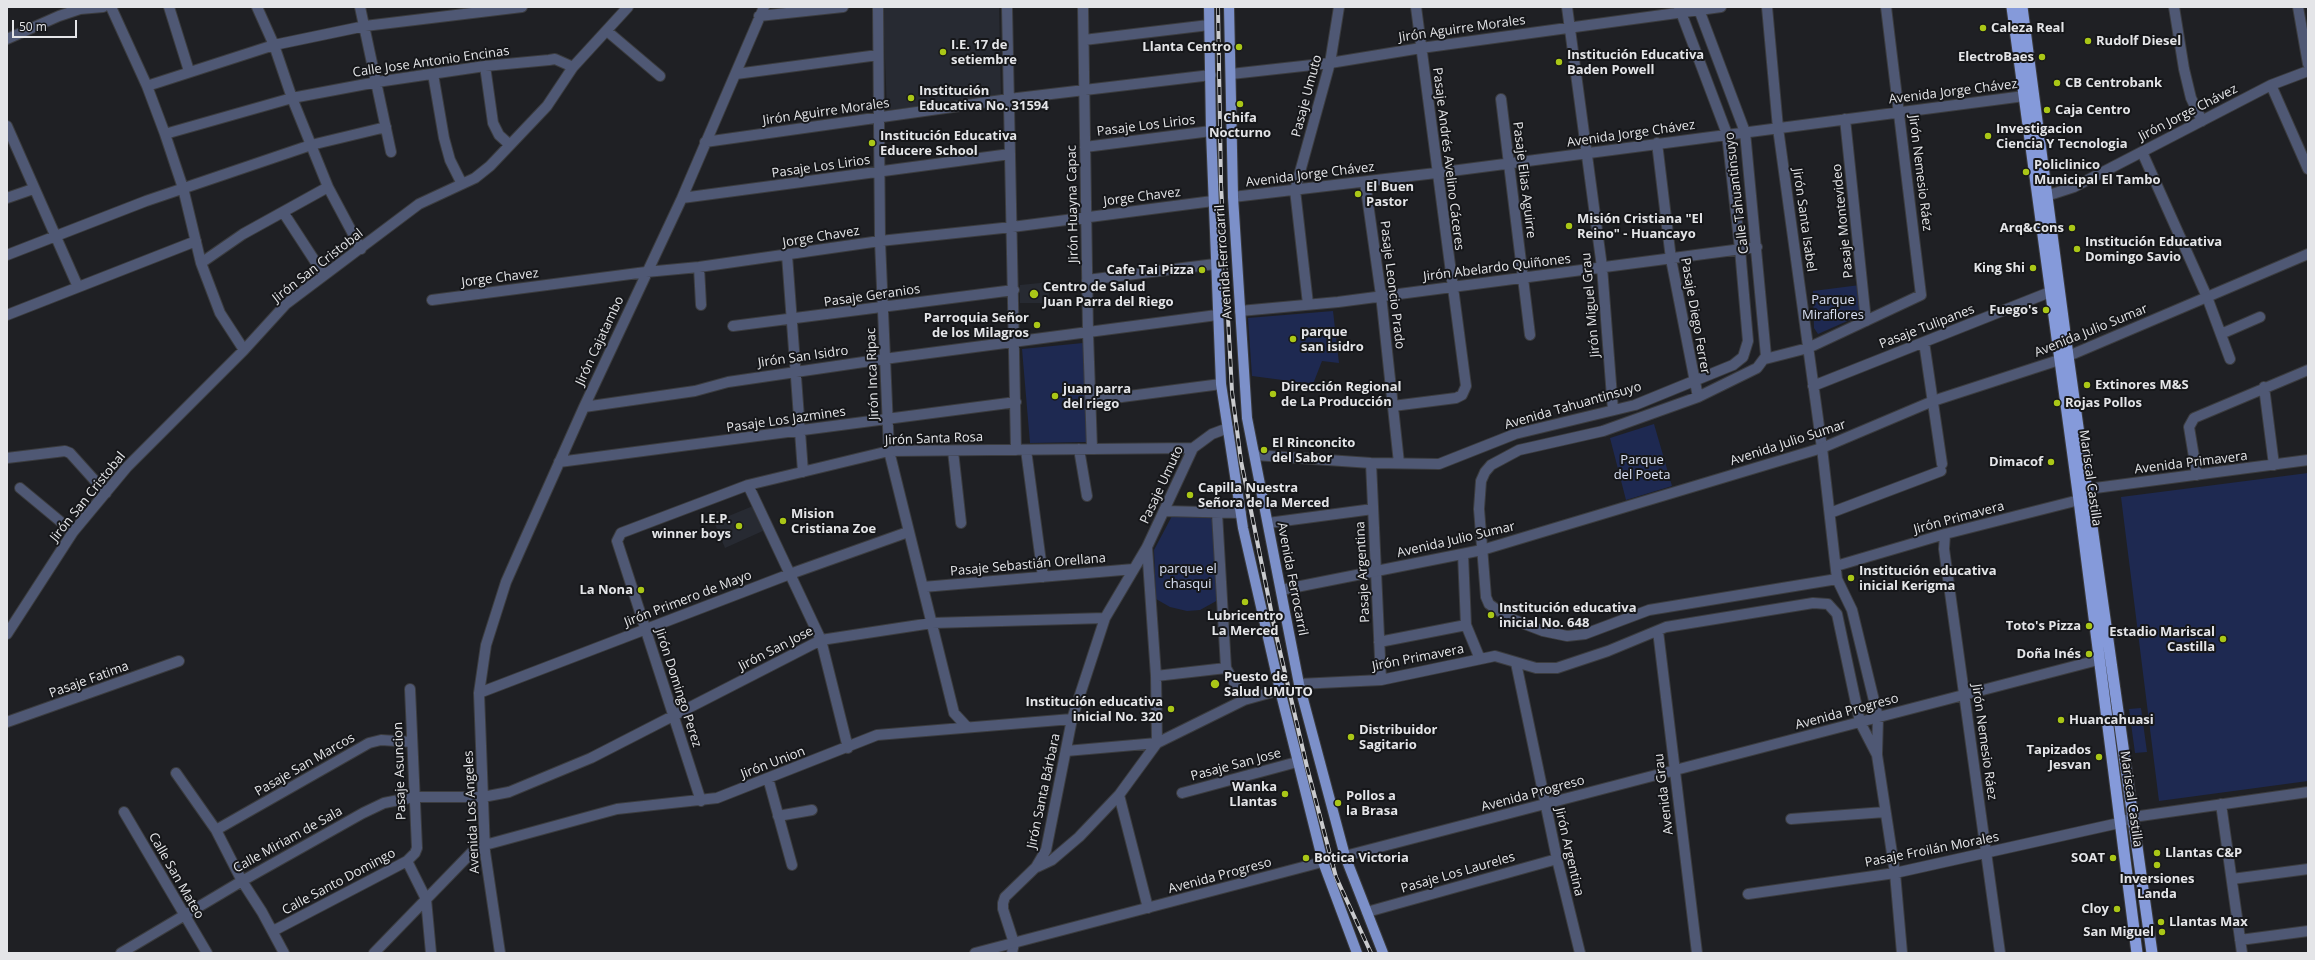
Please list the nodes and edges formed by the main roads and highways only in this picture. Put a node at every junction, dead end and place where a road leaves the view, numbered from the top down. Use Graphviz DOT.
graph roads {
  1 [pos="1209,7"];
  2 [pos="1229,7"];
  3 [pos="2012,7"];
  4 [pos="2022,7"];
  5 [pos="2028,95"];
  6 [pos="2042,197"];
  7 [pos="2064,358"];
  8 [pos="2083,494"];
  9 [pos="1357,953"];
  10 [pos="1383,953"];
  11 [pos="2137,953"];
  12 [pos="2152,953"];
  1 -- 9 [label="main road, Avenida Ferrocarril"];
  2 -- 10 [label="main road, Avenida Ferrocarril"];
  3 -- 5 [label="highway"];
  4 -- 5 [label="highway"];
  5 -- 6 [label="highway"];
  6 -- 7 [label="highway"];
  6 -- 7 [label="highway"];
  7 -- 8 [label="highway"];
  8 -- 11 [label="highway, Mariscal Castilla"];
  8 -- 12 [label="highway"];
}
